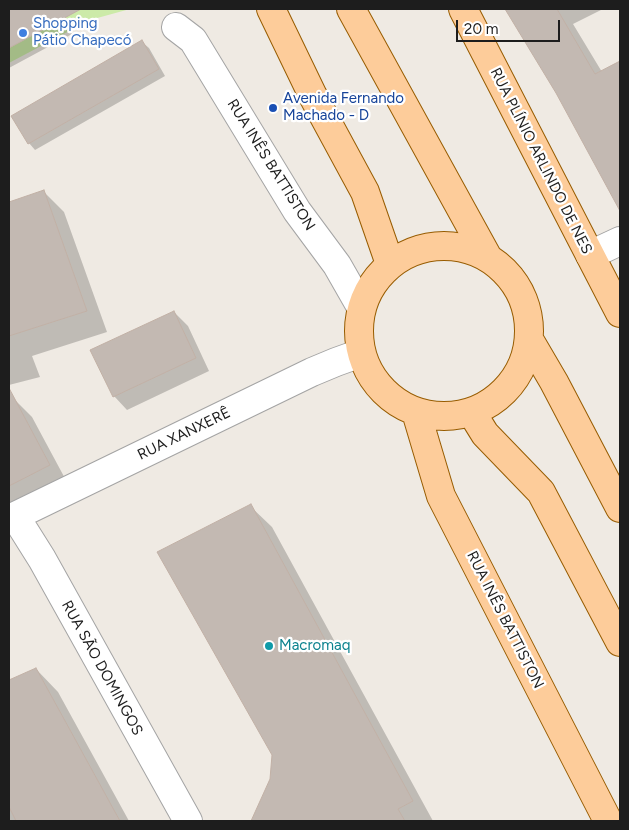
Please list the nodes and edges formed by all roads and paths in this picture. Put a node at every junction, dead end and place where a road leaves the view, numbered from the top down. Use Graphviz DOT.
graph roads {
  1 [pos="272,9"];
  2 [pos="351,9"];
  3 [pos="463,9"];
  4 [pos="176,26"];
  5 [pos="620,241"];
  6 [pos="590,255"];
  7 [pos="487,256"];
  8 [pos="390,264"];
  9 [pos="362,307"];
  10 [pos="620,312"];
  11 [pos="530,341"];
  12 [pos="361,353"];
  13 [pos="416,412"];
  14 [pos="472,413"];
  15 [pos="620,508"];
  16 [pos="12,517"];
  17 [pos="620,642"];
  18 [pos="188,821"];
  19 [pos="608,821"];
  1 -- 8 [label="main road"];
  2 -- 7 [label="main road"];
  3 -- 6 [label="main road, RUA PLÍNIO ARLINDO DE NES"];
  4 -- 9 [label="street, RUA INÊS BATTISTON"];
  5 -- 6 [label="street"];
  6 -- 10 [label="main road, RUA PLÍNIO ARLINDO DE NES"];
  7 -- 8 [label="main road"];
  7 -- 11 [label="main road"];
  8 -- 9 [label="main road"];
  9 -- 12 [label="main road"];
  11 -- 14 [label="main road"];
  11 -- 15 [label="main road"];
  12 -- 13 [label="main road"];
  12 -- 16 [label="street, RUA XANXERÊ"];
  13 -- 14 [label="main road"];
  13 -- 19 [label="main road, RUA INÊS BATTISTON"];
  14 -- 17 [label="main road"];
  16 -- 18 [label="street, RUA SÃO DOMINGOS"];
}
